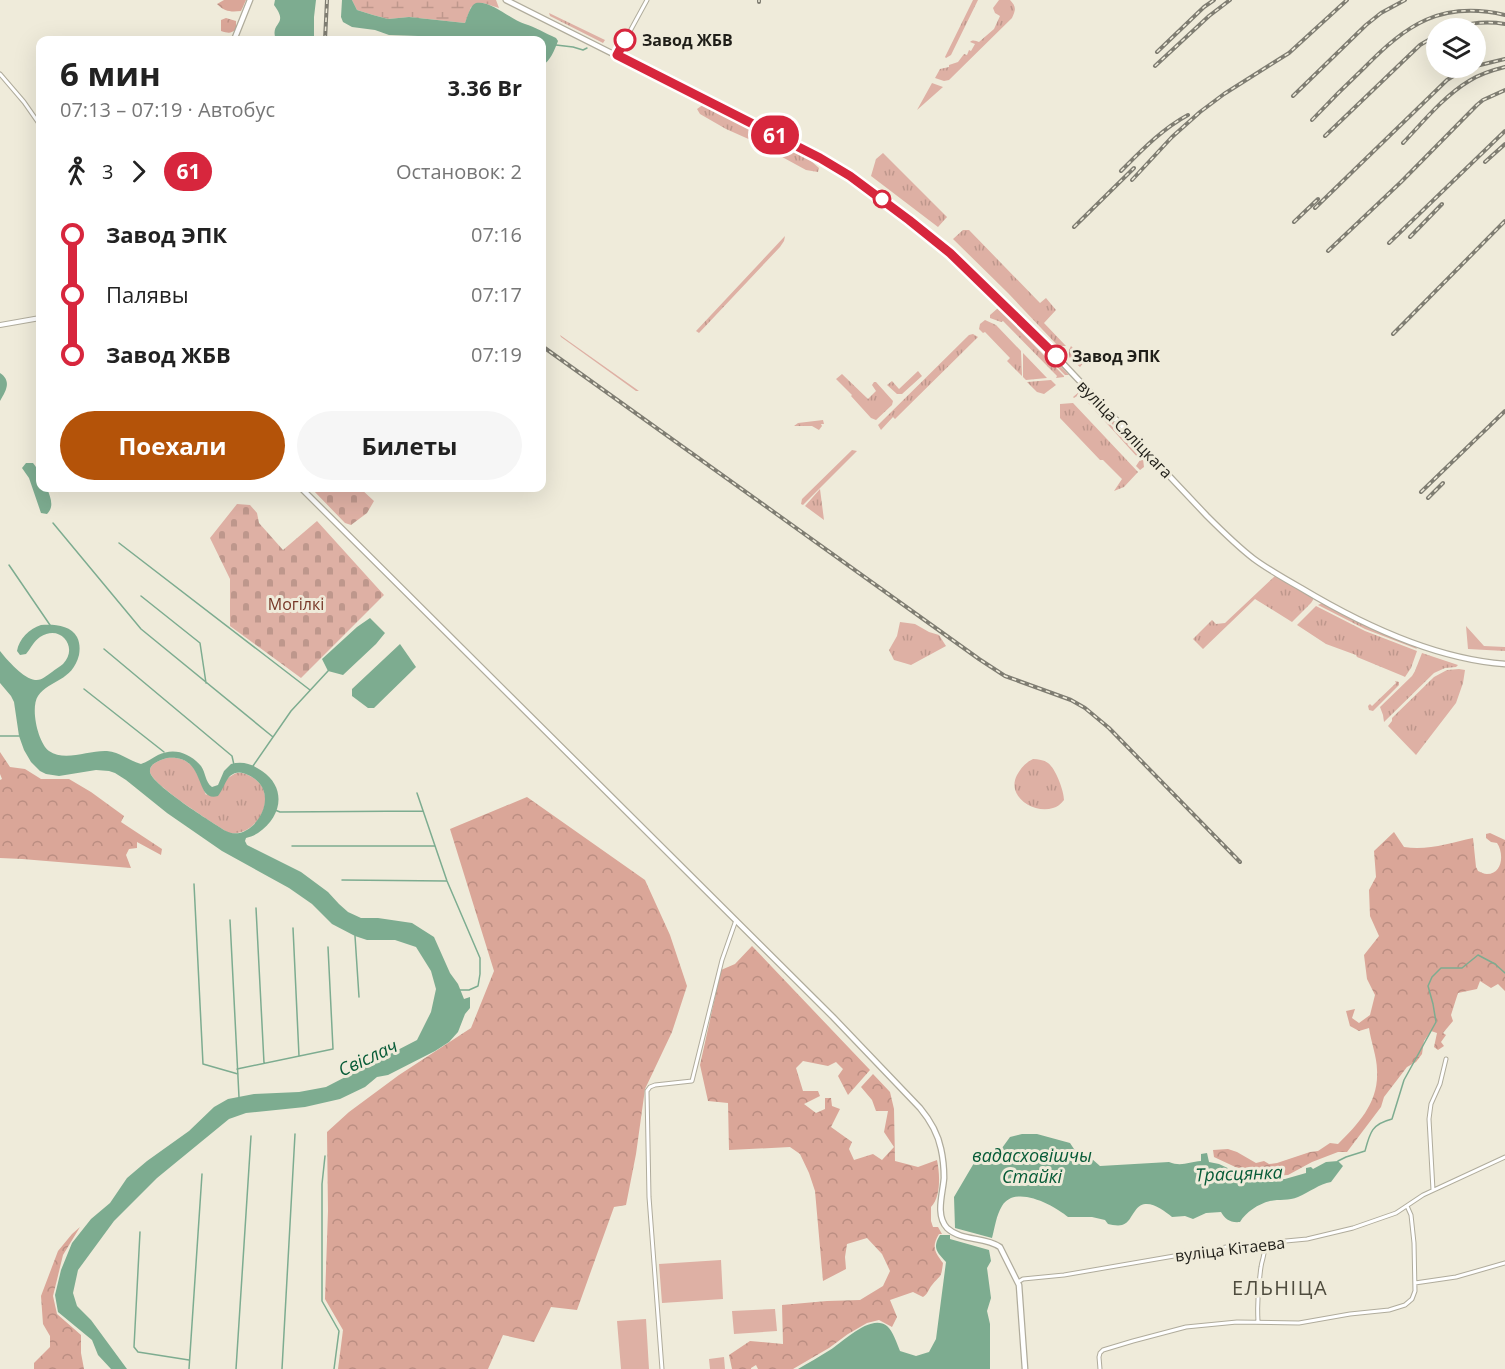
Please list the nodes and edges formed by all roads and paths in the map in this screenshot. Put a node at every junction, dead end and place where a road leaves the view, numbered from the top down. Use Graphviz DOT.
graph roads {
  1 [pos="250,0"];
  2 [pos="506,0"];
  3 [pos="647,0"];
  4 [pos="236,36"];
  5 [pos="617,55"];
  6 [pos="0,74"];
  7 [pos="36,119"];
  8 [pos="36,319"];
  9 [pos="0,325"];
  10 [pos="305,492"];
  11 [pos="1505,664"];
  12 [pos="736,920"];
  13 [pos="1446,1059"];
  14 [pos="1505,1157"];
  15 [pos="1433,1190"];
  16 [pos="1407,1206"];
  17 [pos="1265,1243"];
  18 [pos="1505,1263"];
  19 [pos="1018,1282"];
  20 [pos="1415,1283"];
  21 [pos="1258,1322"];
  22 [pos="662,1369"];
  23 [pos="1025,1369"];
  24 [pos="1100,1369"];
  1 -- 4 [label="main road"];
  2 -- 5 [label="main road, вуліца Сяліцкага"];
  3 -- 5 [label="street"];
  5 -- 11 [label="main road, вуліца Сяліцкага"];
  6 -- 7 [label="street"];
  8 -- 9 [label="street"];
  10 -- 12 [label="main road"];
  12 -- 19 [label="main road"];
  12 -- 22 [label="street"];
  13 -- 15 [label="street"];
  14 -- 15 [label="street, вуліца Кітаева"];
  15 -- 16 [label="street, вуліца Кітаева"];
  16 -- 17 [label="street, вуліца Кітаева"];
  16 -- 20 [label="street"];
  17 -- 19 [label="street, вуліца Кітаева"];
  17 -- 21 [label="street"];
  18 -- 20 [label="street"];
  19 -- 23 [label="main road"];
  20 -- 21 [label="street"];
  21 -- 24 [label="street"];
}
